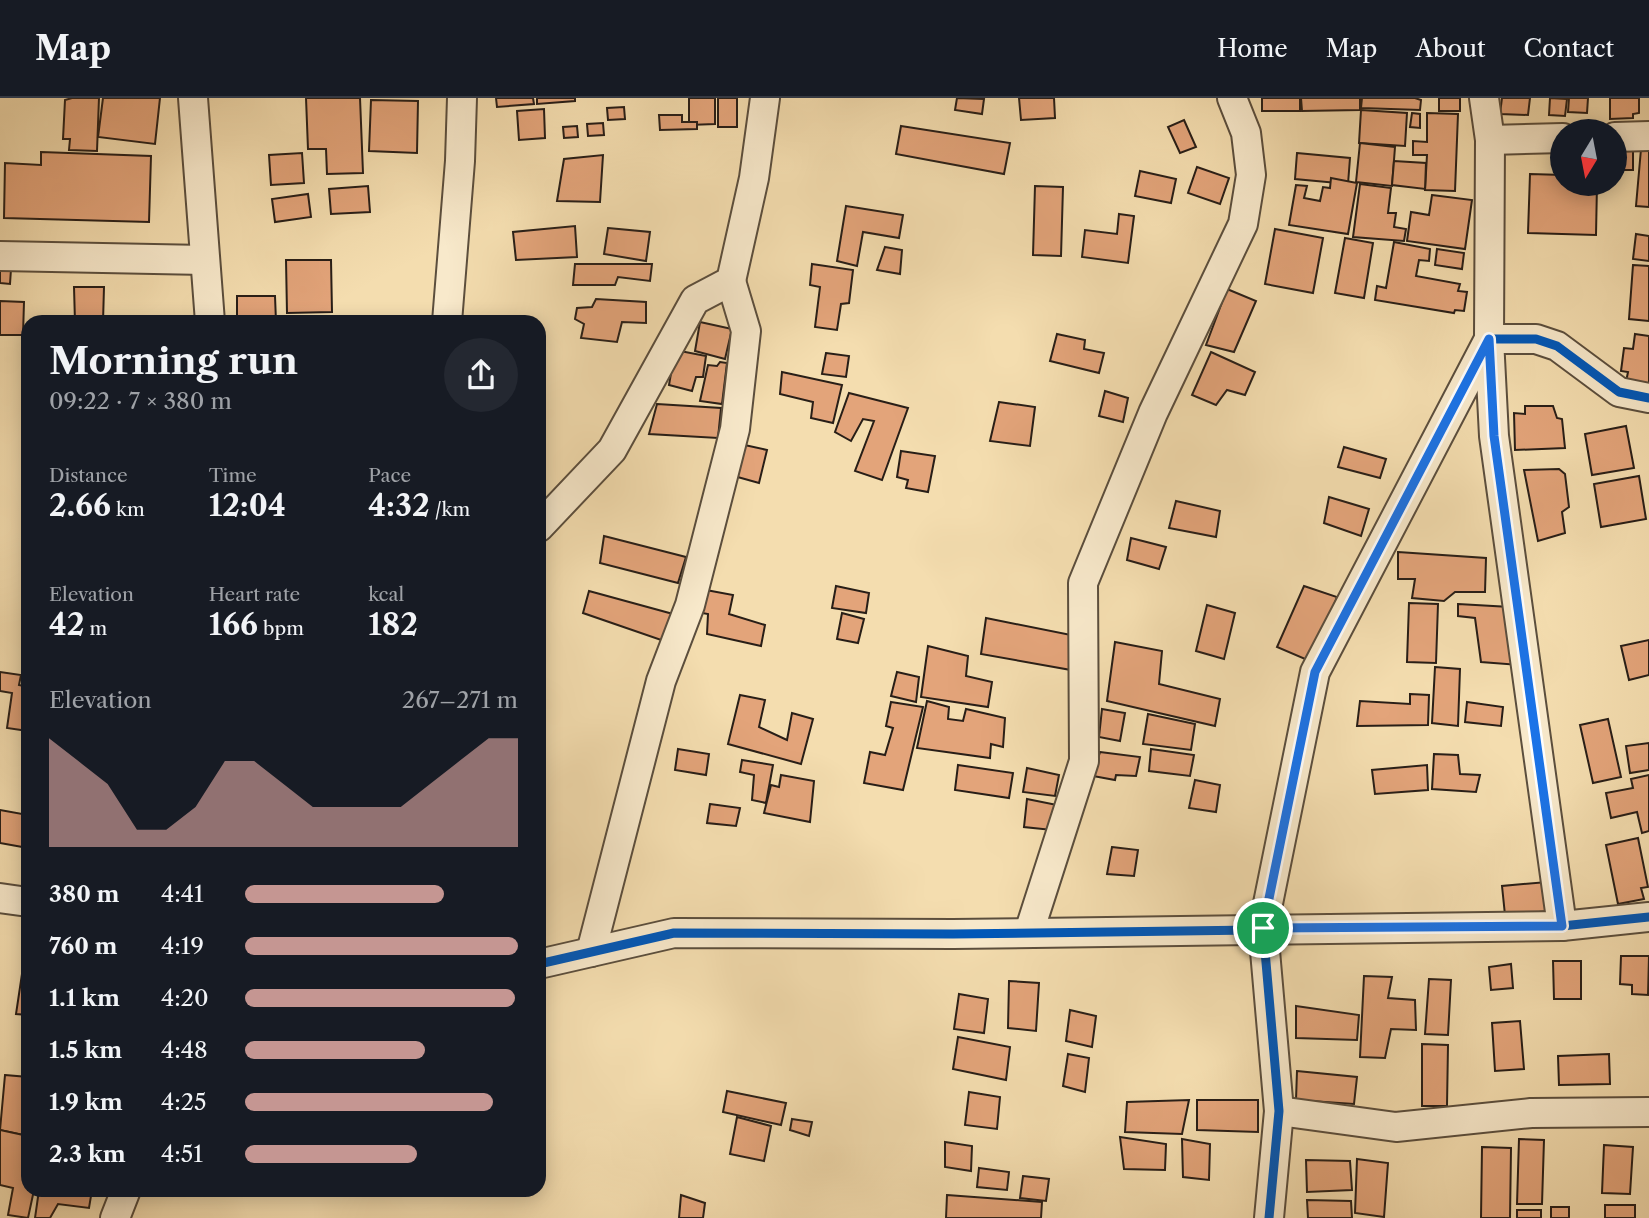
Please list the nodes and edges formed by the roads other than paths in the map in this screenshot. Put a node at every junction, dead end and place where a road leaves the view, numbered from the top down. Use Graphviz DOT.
graph roads {
  1 [pos="193,98"];
  2 [pos="462,98"];
  3 [pos="765,98"];
  4 [pos="1232,98"];
  5 [pos="1484,98"];
  6 [pos="1649,136"];
  7 [pos="1628,137"];
  8 [pos="1550,138"];
  9 [pos="1490,140"];
  10 [pos="0,256"];
  11 [pos="205,260"];
  12 [pos="731,281"];
  13 [pos="209,315"];
  14 [pos="448,315"];
  15 [pos="1489,339"];
  16 [pos="1649,398"];
  17 [pos="546,520"];
  18 [pos="0,898"];
  19 [pos="21,901"];
  20 [pos="1649,917"];
  21 [pos="1562,926"];
  22 [pos="1263,928"];
  23 [pos="1029,932"];
  24 [pos="591,952"];
  25 [pos="546,962"];
  26 [pos="1279,1111"];
  27 [pos="1649,1111"];
  28 [pos="123,1197"];
  29 [pos="115,1218"];
  30 [pos="1269,1218"];
  1 -- 11 [label="street"];
  2 -- 14 [label="street"];
  3 -- 12 [label="street"];
  4 -- 23 [label="street"];
  5 -- 9 [label="street"];
  6 -- 7 [label="street"];
  8 -- 9 [label="street"];
  9 -- 15 [label="street"];
  10 -- 11 [label="street"];
  11 -- 13 [label="street"];
  12 -- 17 [label="street"];
  12 -- 24 [label="street"];
  15 -- 16 [label="street"];
  15 -- 21 [label="street"];
  15 -- 22 [label="street"];
  18 -- 19 [label="street"];
  20 -- 21 [label="street"];
  21 -- 22 [label="street"];
  22 -- 23 [label="street"];
  22 -- 26 [label="street"];
  23 -- 24 [label="street"];
  24 -- 25 [label="street"];
  26 -- 27 [label="street"];
  26 -- 30 [label="street"];
  28 -- 29 [label="street"];
}
